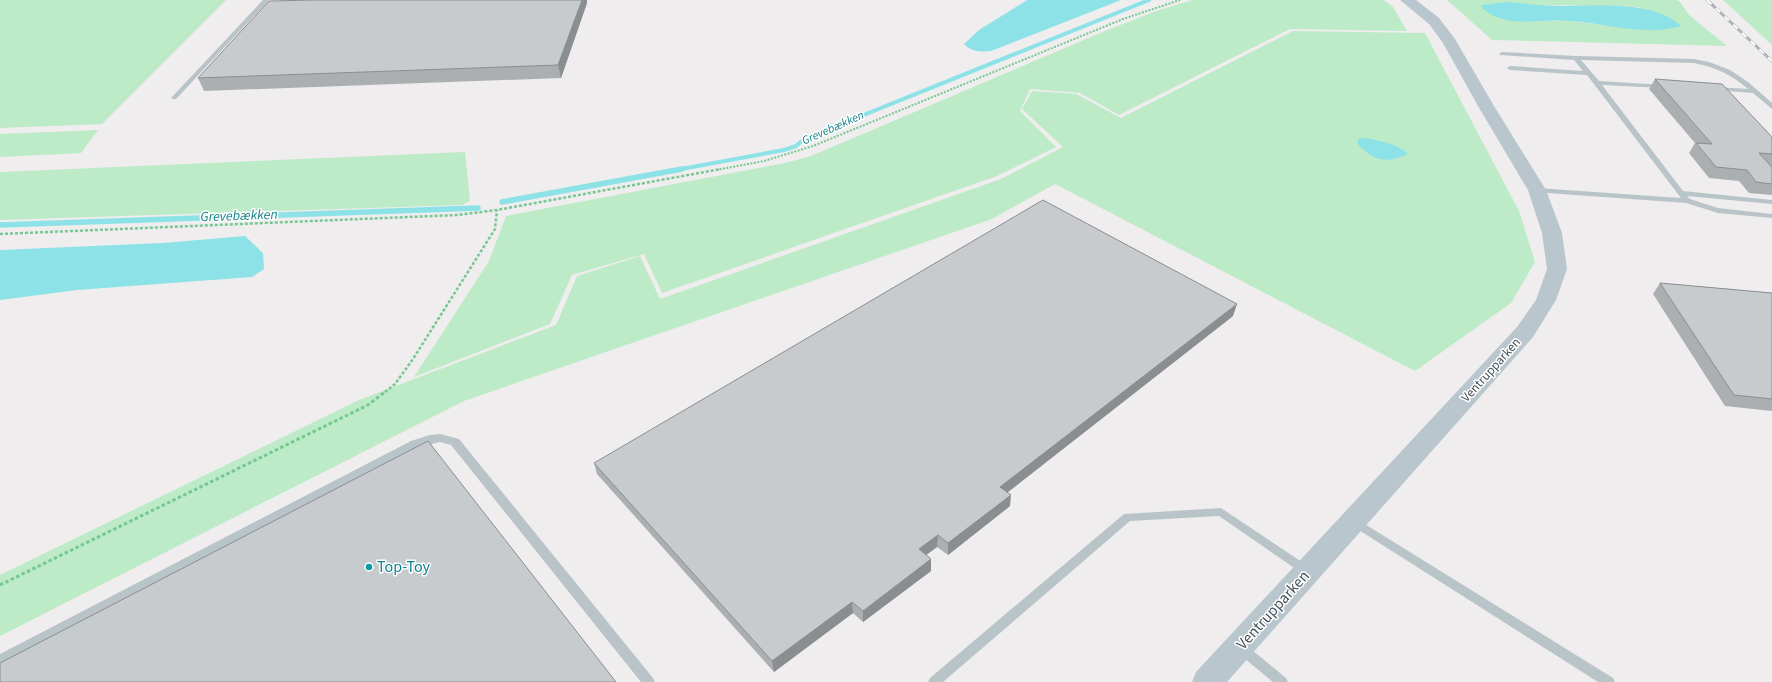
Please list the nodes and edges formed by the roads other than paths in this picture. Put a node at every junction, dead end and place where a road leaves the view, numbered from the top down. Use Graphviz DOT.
graph roads {
  1 [pos="266,0"];
  2 [pos="1407,0"];
  3 [pos="1502,54"];
  4 [pos="1576,58"];
  5 [pos="1510,68"];
  6 [pos="1589,73"];
  7 [pos="1596,82"];
  8 [pos="1668,86"];
  9 [pos="1707,88"];
  10 [pos="1754,91"];
  11 [pos="174,98"];
  12 [pos="1772,107"];
  13 [pos="1537,190"];
  14 [pos="1680,193"];
  15 [pos="1686,201"];
  16 [pos="1772,202"];
  17 [pos="1772,216"];
  18 [pos="1354,521"];
  19 [pos="1308,572"];
  20 [pos="1239,647"];
  21 [pos="0,660"];
  22 [pos="649,682"];
  23 [pos="934,682"];
  24 [pos="1207,682"];
  25 [pos="1282,682"];
  26 [pos="1609,682"];
  1 -- 11 [label="lane"];
  2 -- 13 [label="street, Ventrupparken"];
  3 -- 4 [label="lane"];
  4 -- 6 [label="lane"];
  4 -- 10 [label="lane"];
  5 -- 6 [label="lane"];
  6 -- 7 [label="lane"];
  7 -- 8 [label="lane"];
  7 -- 14 [label="lane"];
  9 -- 10 [label="lane"];
  10 -- 12 [label="lane"];
  13 -- 15 [label="lane"];
  13 -- 18 [label="street, Ventrupparken"];
  14 -- 15 [label="lane"];
  14 -- 16 [label="lane"];
  15 -- 17 [label="lane"];
  18 -- 19 [label="street, Ventrupparken"];
  18 -- 26 [label="lane"];
  19 -- 20 [label="street, Ventrupparken"];
  19 -- 23 [label="lane"];
  20 -- 24 [label="street, Ventrupparken"];
  20 -- 25 [label="lane"];
  21 -- 22 [label="lane"];
}
